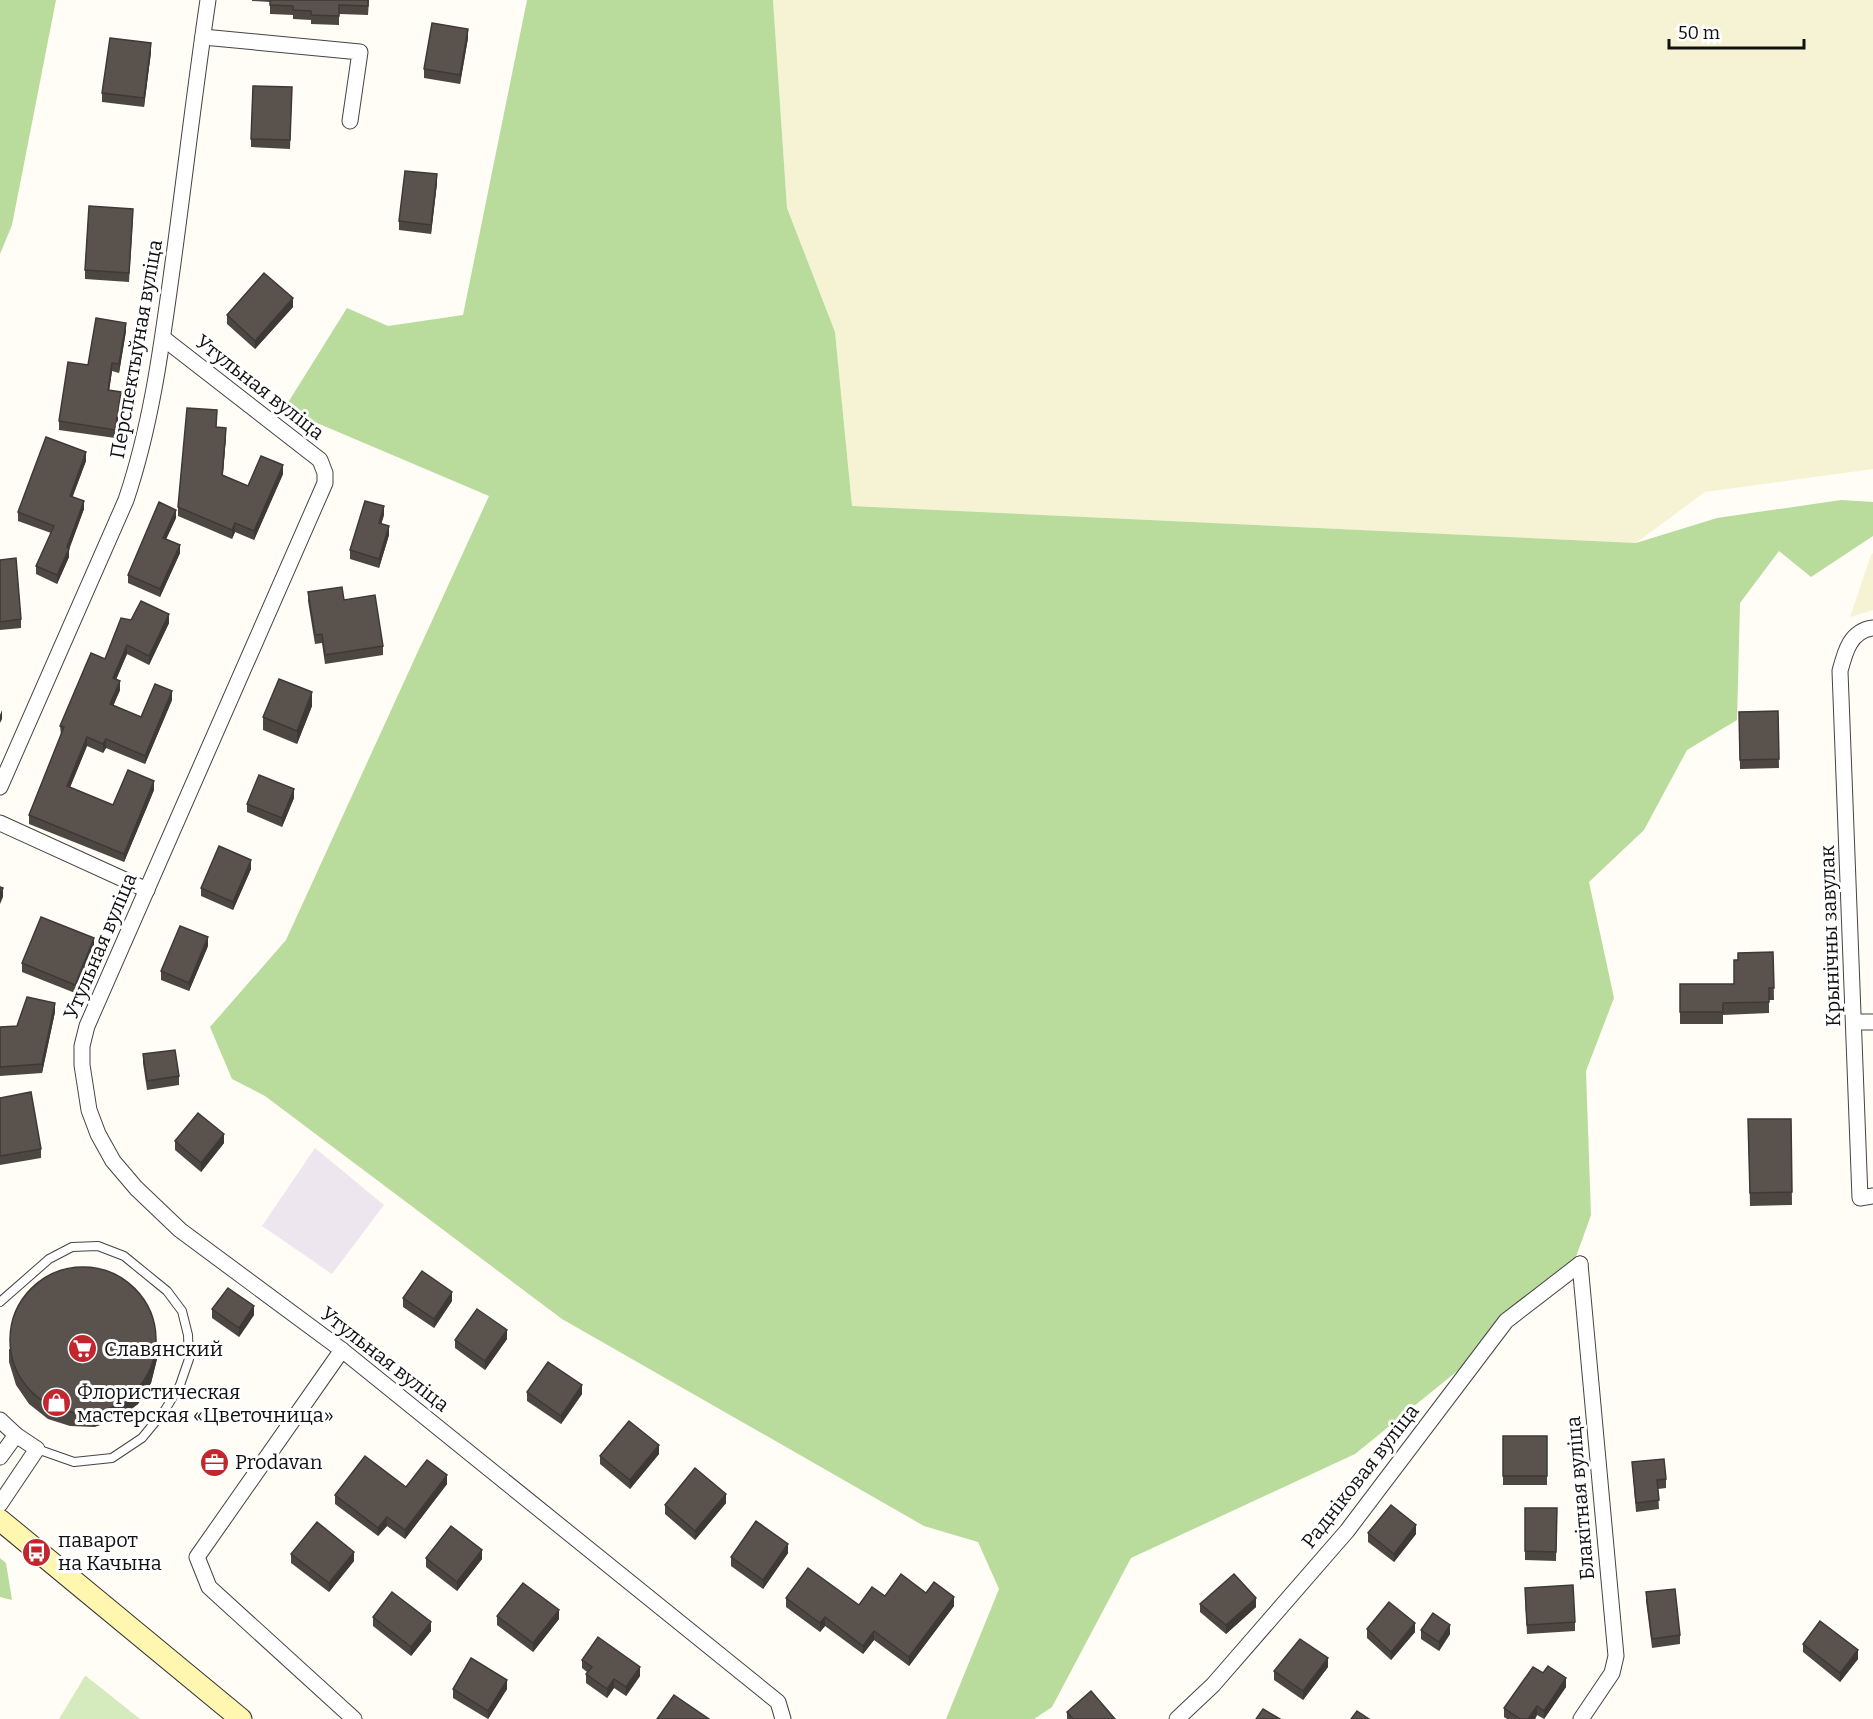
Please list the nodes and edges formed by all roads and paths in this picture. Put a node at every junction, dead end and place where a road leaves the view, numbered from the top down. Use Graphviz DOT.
graph roads {
  1 [pos="208,0"];
  2 [pos="203,37"];
  3 [pos="350,121"];
  4 [pos="163,338"];
  5 [pos="1873,628"];
  6 [pos="0,787"];
  7 [pos="0,823"];
  8 [pos="147,890"];
  9 [pos="1855,1022"];
  10 [pos="1873,1022"];
  11 [pos="1866,1197"];
  12 [pos="1580,1264"];
  13 [pos="0,1302"];
  14 [pos="342,1350"];
  15 [pos="0,1420"];
  16 [pos="16,1435"];
  17 [pos="37,1449"];
  18 [pos="0,1457"];
  19 [pos="0,1504"];
  20 [pos="0,1520"];
  21 [pos="241,1719"];
  22 [pos="354,1719"];
  23 [pos="783,1719"];
  24 [pos="1177,1719"];
  25 [pos="1581,1719"];
  1 -- 2 [label="street, Перспектыўная вуліца"];
  2 -- 3 [label="street"];
  2 -- 4 [label="street, Перспектыўная вуліца"];
  4 -- 6 [label="street, Перспектыўная вуліца"];
  4 -- 8 [label="street, Утульная вуліца"];
  5 -- 9 [label="street, Крынічны завулак"];
  7 -- 8 [label="street"];
  8 -- 14 [label="street, Утульная вуліца"];
  9 -- 10 [label="street"];
  9 -- 11 [label="street, Крынічны завулак"];
  12 -- 24 [label="street, Радніковая вуліца"];
  12 -- 25 [label="street, Блакітная вуліца"];
  13 -- 17 [label="lane"];
  14 -- 22 [label="street"];
  14 -- 23 [label="street, Утульная вуліца"];
  15 -- 16 [label="street"];
  16 -- 17 [label="street"];
  16 -- 18 [label="street"];
  17 -- 19 [label="street"];
  20 -- 21 [label="street"];
}
